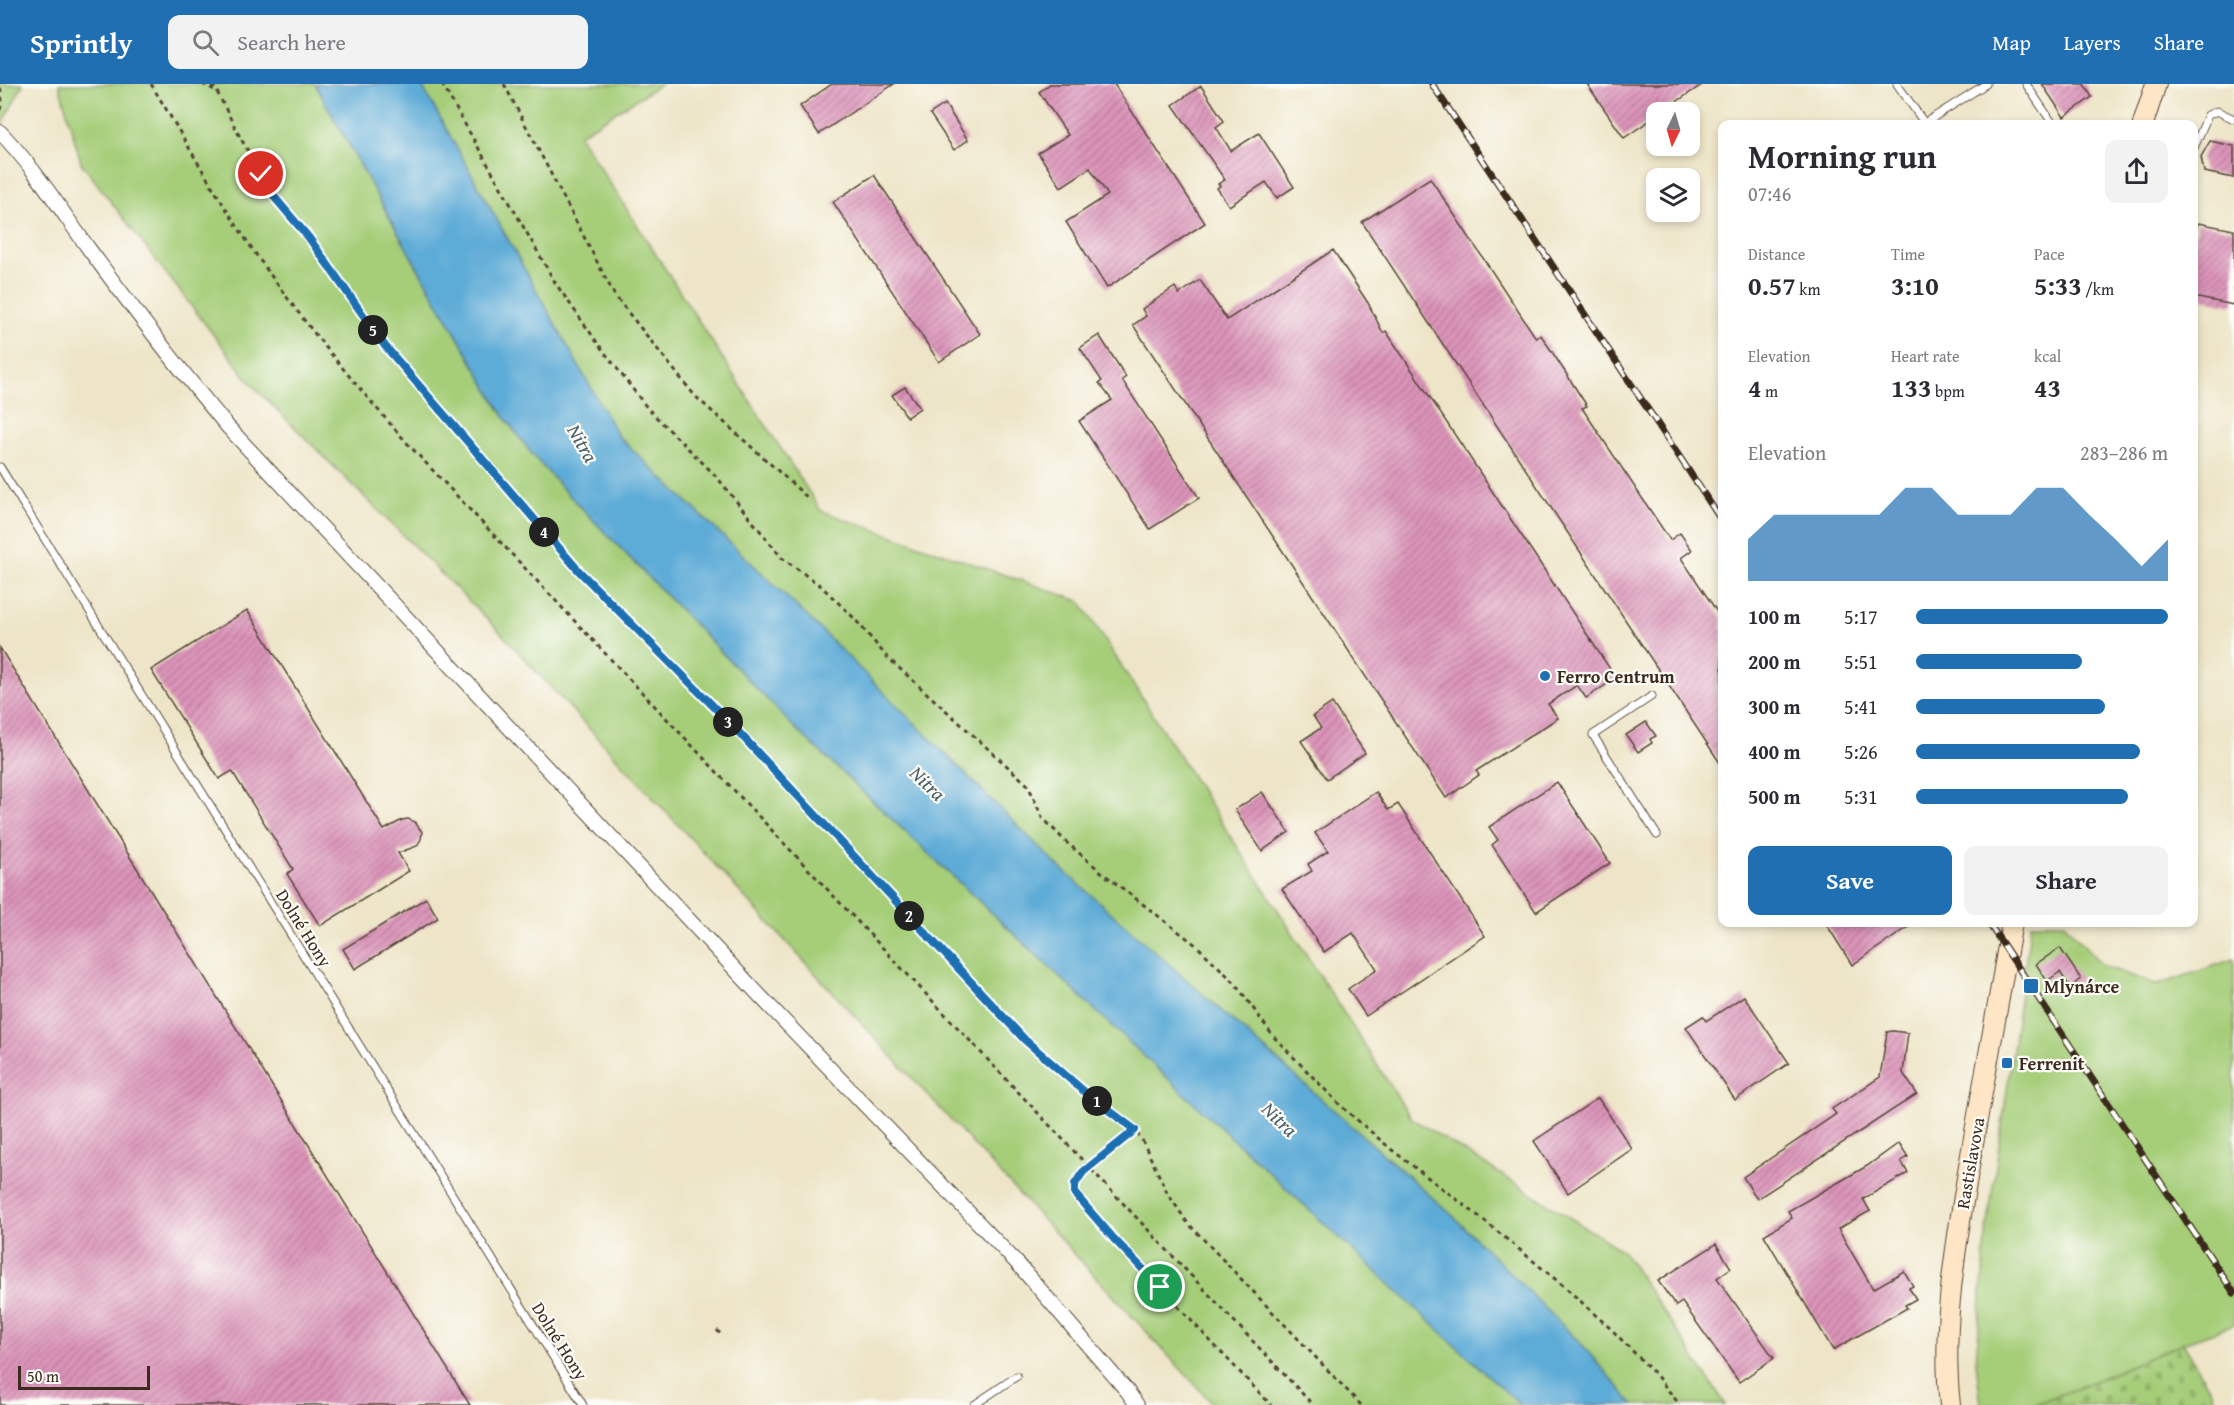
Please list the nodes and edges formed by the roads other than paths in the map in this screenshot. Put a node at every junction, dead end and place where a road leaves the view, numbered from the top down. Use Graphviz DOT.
graph roads {
  1 [pos="1897,84"];
  2 [pos="1986,84"];
  3 [pos="2026,84"];
  4 [pos="2156,84"];
  5 [pos="2234,118"];
  6 [pos="1921,120"];
  7 [pos="1930,120"];
  8 [pos="2050,120"];
  9 [pos="2144,120"];
  10 [pos="0,132"];
  11 [pos="2198,138"];
  12 [pos="0,467"];
  13 [pos="1652,696"];
  14 [pos="1658,835"];
  15 [pos="2011,927"];
  16 [pos="1017,1376"];
  17 [pos="583,1405"];
  18 [pos="974,1405"];
  19 [pos="1137,1405"];
  20 [pos="1950,1405"];
  1 -- 6 [label="lane"];
  2 -- 7 [label="lane"];
  3 -- 8 [label="lane"];
  4 -- 9 [label="street"];
  5 -- 11 [label="lane"];
  10 -- 19 [label="street"];
  12 -- 17 [label="lane, Dolné Hony"];
  13 -- 14 [label="lane"];
  15 -- 20 [label="street, Rastislavova"];
  16 -- 18 [label="lane"];
}
